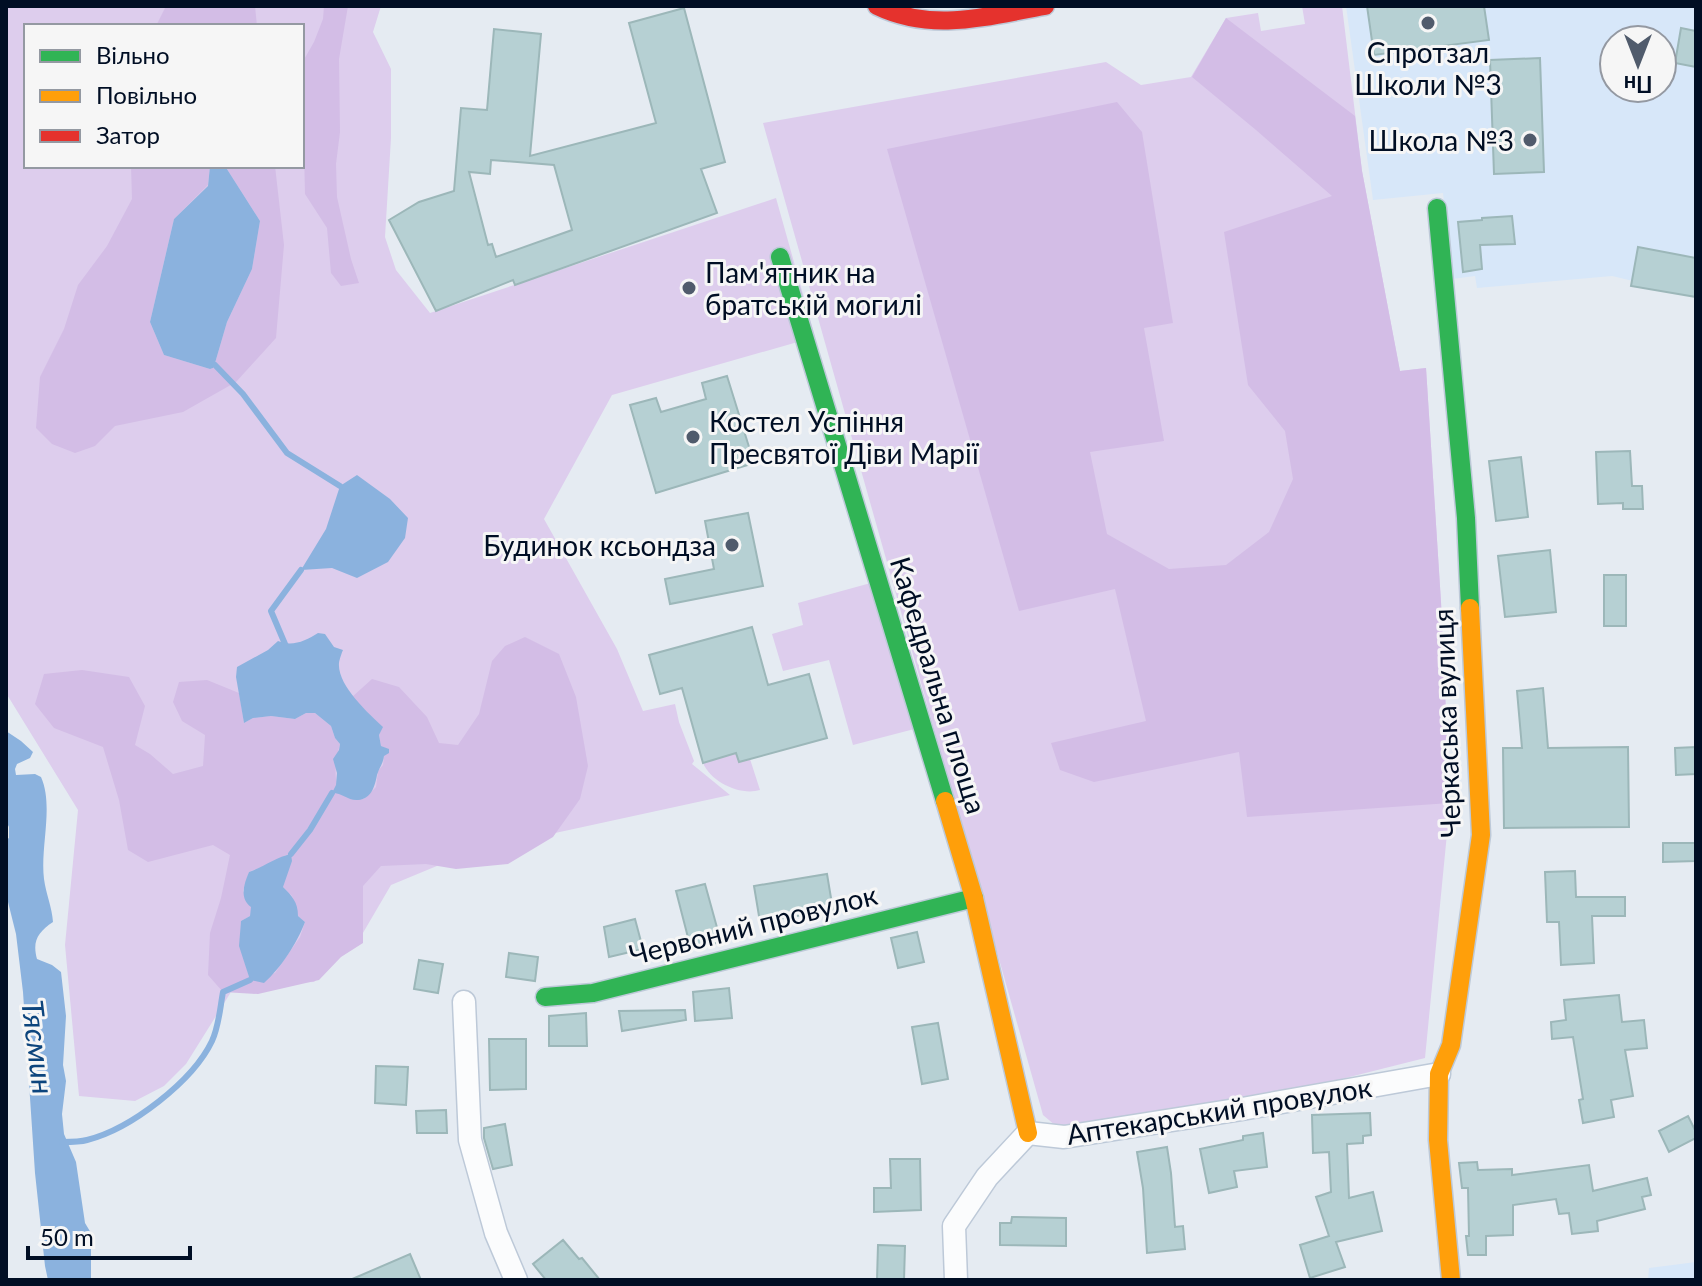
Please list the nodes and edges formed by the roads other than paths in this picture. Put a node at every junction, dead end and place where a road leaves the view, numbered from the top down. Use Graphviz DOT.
graph roads {
  1 [pos="877,6"];
  2 [pos="1045,6"];
  3 [pos="1437,208"];
  4 [pos="780,257"];
  5 [pos="974,898"];
  6 [pos="545,997"];
  7 [pos="464,1002"];
  8 [pos="1439,1074"];
  9 [pos="1028,1133"];
  10 [pos="516,1280"];
  11 [pos="956,1280"];
  12 [pos="1451,1280"];
  1 -- 2 [label="street"];
  3 -- 8 [label="street, Черкаська вулиця"];
  4 -- 5 [label="street, Кафедральна площа"];
  5 -- 6 [label="street, Червоний провулок"];
  5 -- 9 [label="street, Кафедральна площа"];
  7 -- 10 [label="street"];
  8 -- 9 [label="street, Аптекарський провулок"];
  8 -- 12 [label="street, Черкаська вулиця"];
  9 -- 11 [label="street, Аптекарський провулок"];
}
